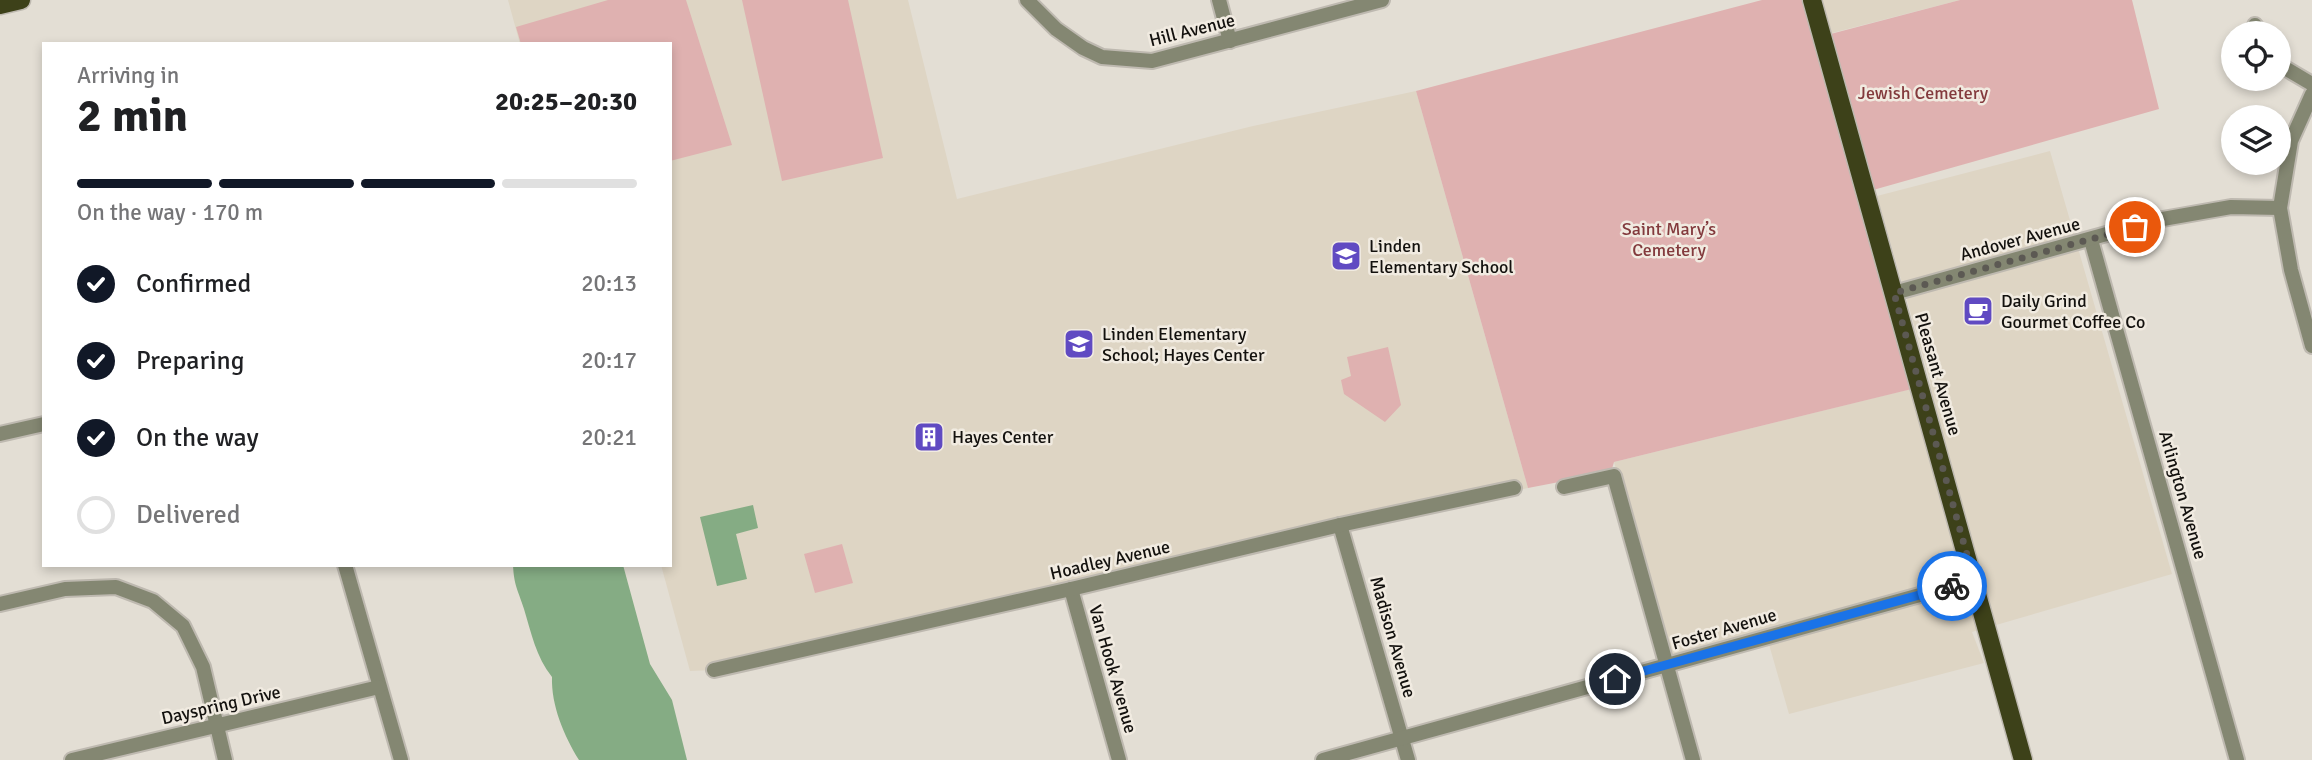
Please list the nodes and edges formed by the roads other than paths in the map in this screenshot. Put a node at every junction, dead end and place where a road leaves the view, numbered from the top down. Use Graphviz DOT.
graph roads {
  1 [pos="21,0"];
  2 [pos="1027,0"];
  3 [pos="1219,0"];
  4 [pos="1382,0"];
  5 [pos="1812,0"];
  6 [pos="0,5"];
  7 [pos="1230,41"];
  8 [pos="2291,72"];
  9 [pos="2312,84"];
  10 [pos="2312,94"];
  11 [pos="2280,208"];
  12 [pos="2091,240"];
  13 [pos="1894,293"];
  14 [pos="2312,346"];
  15 [pos="42,424"];
  16 [pos="0,434"];
  17 [pos="1564,487"];
  18 [pos="1514,488"];
  19 [pos="1340,525"];
  20 [pos="346,567"];
  21 [pos="1974,580"];
  22 [pos="1071,589"];
  23 [pos="0,604"];
  24 [pos="1668,664"];
  25 [pos="714,670"];
  26 [pos="379,687"];
  27 [pos="216,727"];
  28 [pos="1402,737"];
  29 [pos="72,760"];
  30 [pos="225,760"];
  31 [pos="401,760"];
  32 [pos="1119,760"];
  33 [pos="1323,760"];
  34 [pos="1408,760"];
  35 [pos="1693,760"];
  36 [pos="2023,760"];
  37 [pos="2237,760"];
  1 -- 6 [label="main road"];
  2 -- 7 [label="street, Hill Avenue"];
  3 -- 7 [label="street"];
  4 -- 7 [label="street, Hill Avenue"];
  5 -- 13 [label="main road, Pleasant Avenue"];
  8 -- 9 [label="street"];
  10 -- 11 [label="street"];
  11 -- 12 [label="street, Andover Avenue"];
  11 -- 14 [label="street"];
  12 -- 13 [label="street, Andover Avenue"];
  12 -- 37 [label="street, Arlington Avenue"];
  13 -- 21 [label="main road, Pleasant Avenue"];
  15 -- 16 [label="street"];
  17 -- 24 [label="street"];
  18 -- 19 [label="street, Hoadley Avenue"];
  19 -- 22 [label="street, Hoadley Avenue"];
  19 -- 28 [label="street, Madison Avenue"];
  20 -- 26 [label="street"];
  21 -- 24 [label="street, Foster Avenue"];
  21 -- 36 [label="main road, Pleasant Avenue"];
  22 -- 25 [label="street, Hoadley Avenue"];
  22 -- 32 [label="street, Van Hook Avenue"];
  23 -- 27 [label="street"];
  24 -- 28 [label="street, Foster Avenue"];
  24 -- 35 [label="street"];
  26 -- 27 [label="street, Dayspring Drive"];
  26 -- 31 [label="street"];
  27 -- 29 [label="street, Dayspring Drive"];
  27 -- 30 [label="street"];
  28 -- 33 [label="street, Foster Avenue"];
  28 -- 34 [label="street, Madison Avenue"];
}
